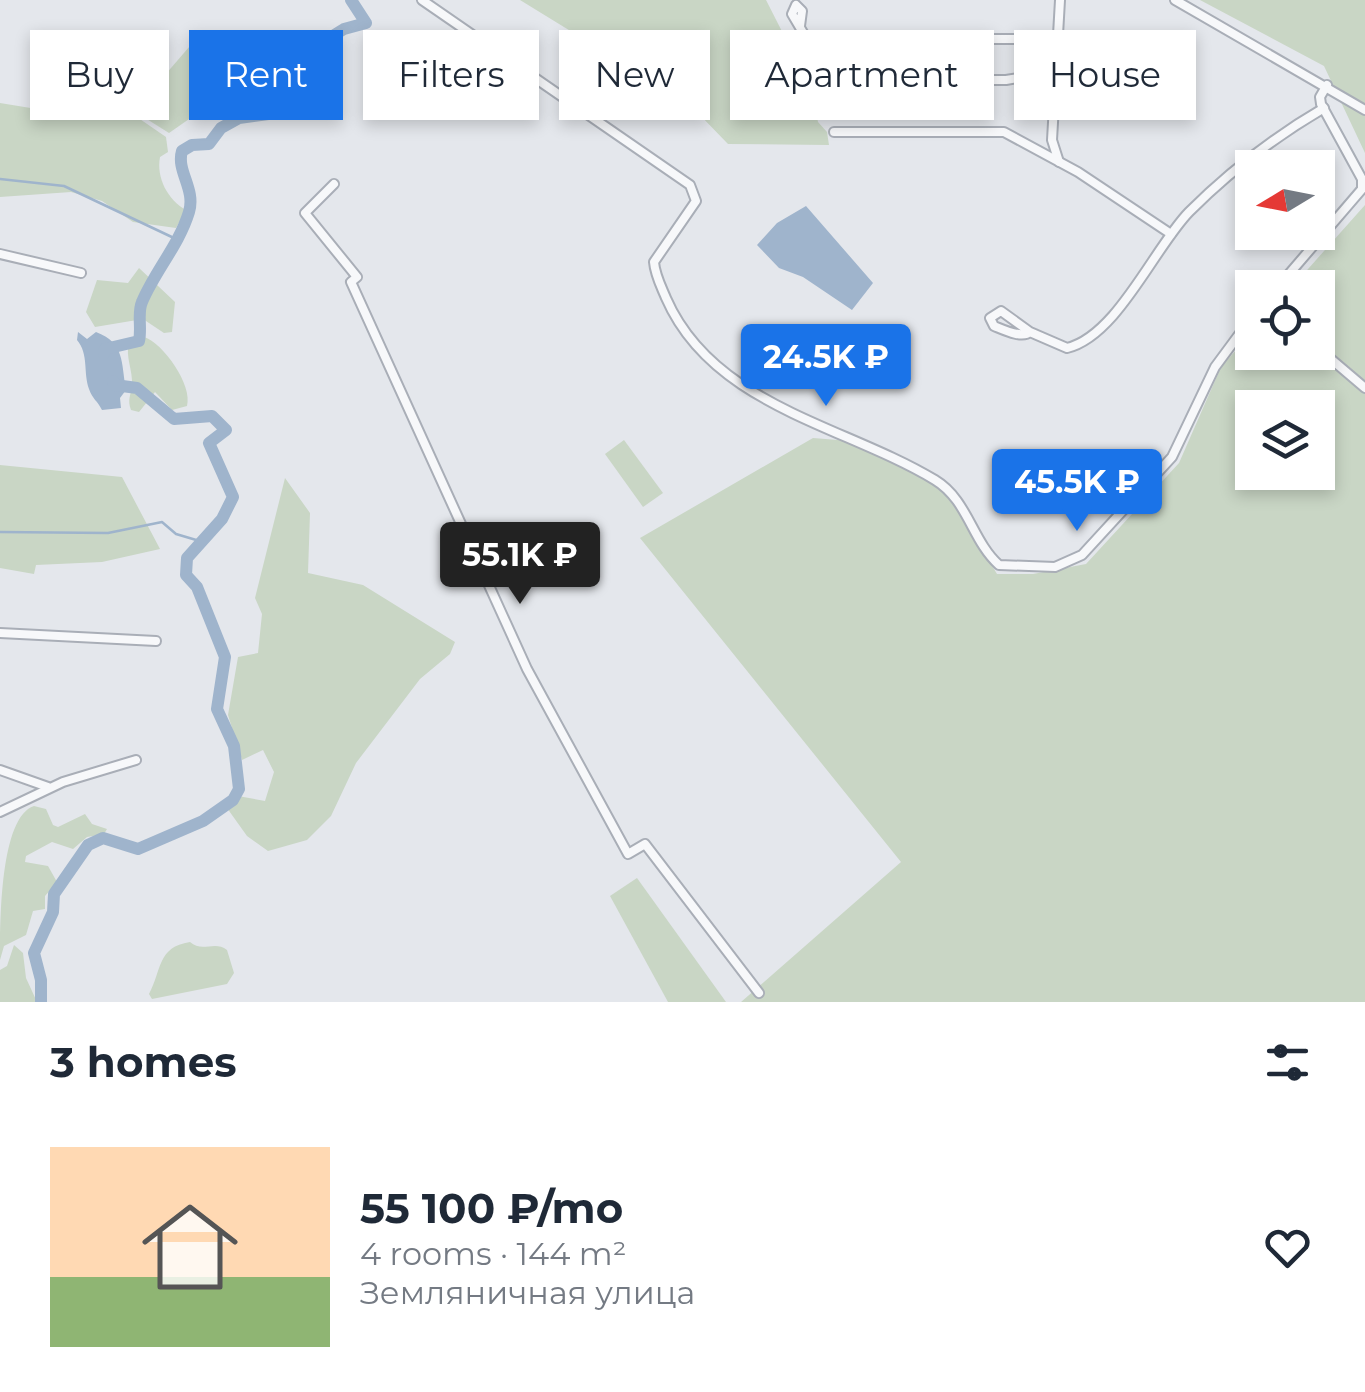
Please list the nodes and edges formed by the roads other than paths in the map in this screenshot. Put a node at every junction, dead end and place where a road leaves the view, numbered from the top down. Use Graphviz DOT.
graph roads {
  1 [pos="422,0"];
  2 [pos="1060,0"];
  3 [pos="1175,0"];
  4 [pos="800,26"];
  5 [pos="1058,30"];
  6 [pos="1014,38"];
  7 [pos="1327,85"];
  8 [pos="1324,108"];
  9 [pos="1365,110"];
  10 [pos="1054,120"];
  11 [pos="834,132"];
  12 [pos="1053,143"];
  13 [pos="1043,153"];
  14 [pos="1059,162"];
  15 [pos="334,184"];
  16 [pos="1171,234"];
  17 [pos="0,254"];
  18 [pos="1292,270"];
  19 [pos="81,273"];
  20 [pos="1030,332"];
  21 [pos="1235,339"];
  22 [pos="1335,362"];
  23 [pos="1365,388"];
  24 [pos="0,633"];
  25 [pos="156,641"];
  26 [pos="136,760"];
  27 [pos="0,770"];
  28 [pos="48,787"];
  29 [pos="0,812"];
  30 [pos="759,994"];
  1 -- 21 [label="street"];
  2 -- 5 [label="street"];
  3 -- 7 [label="street"];
  4 -- 6 [label="street"];
  7 -- 8 [label="street"];
  7 -- 9 [label="street"];
  8 -- 16 [label="street"];
  8 -- 18 [label="street"];
  10 -- 12 [label="street"];
  11 -- 13 [label="street"];
  12 -- 13 [label="street"];
  12 -- 14 [label="street"];
  13 -- 14 [label="street"];
  14 -- 16 [label="street"];
  15 -- 30 [label="street"];
  16 -- 20 [label="street"];
  17 -- 19 [label="street"];
  20 -- 20 [label="street"];
  22 -- 23 [label="street"];
  24 -- 25 [label="street"];
  26 -- 28 [label="street"];
  27 -- 28 [label="street"];
  28 -- 29 [label="street"];
}
